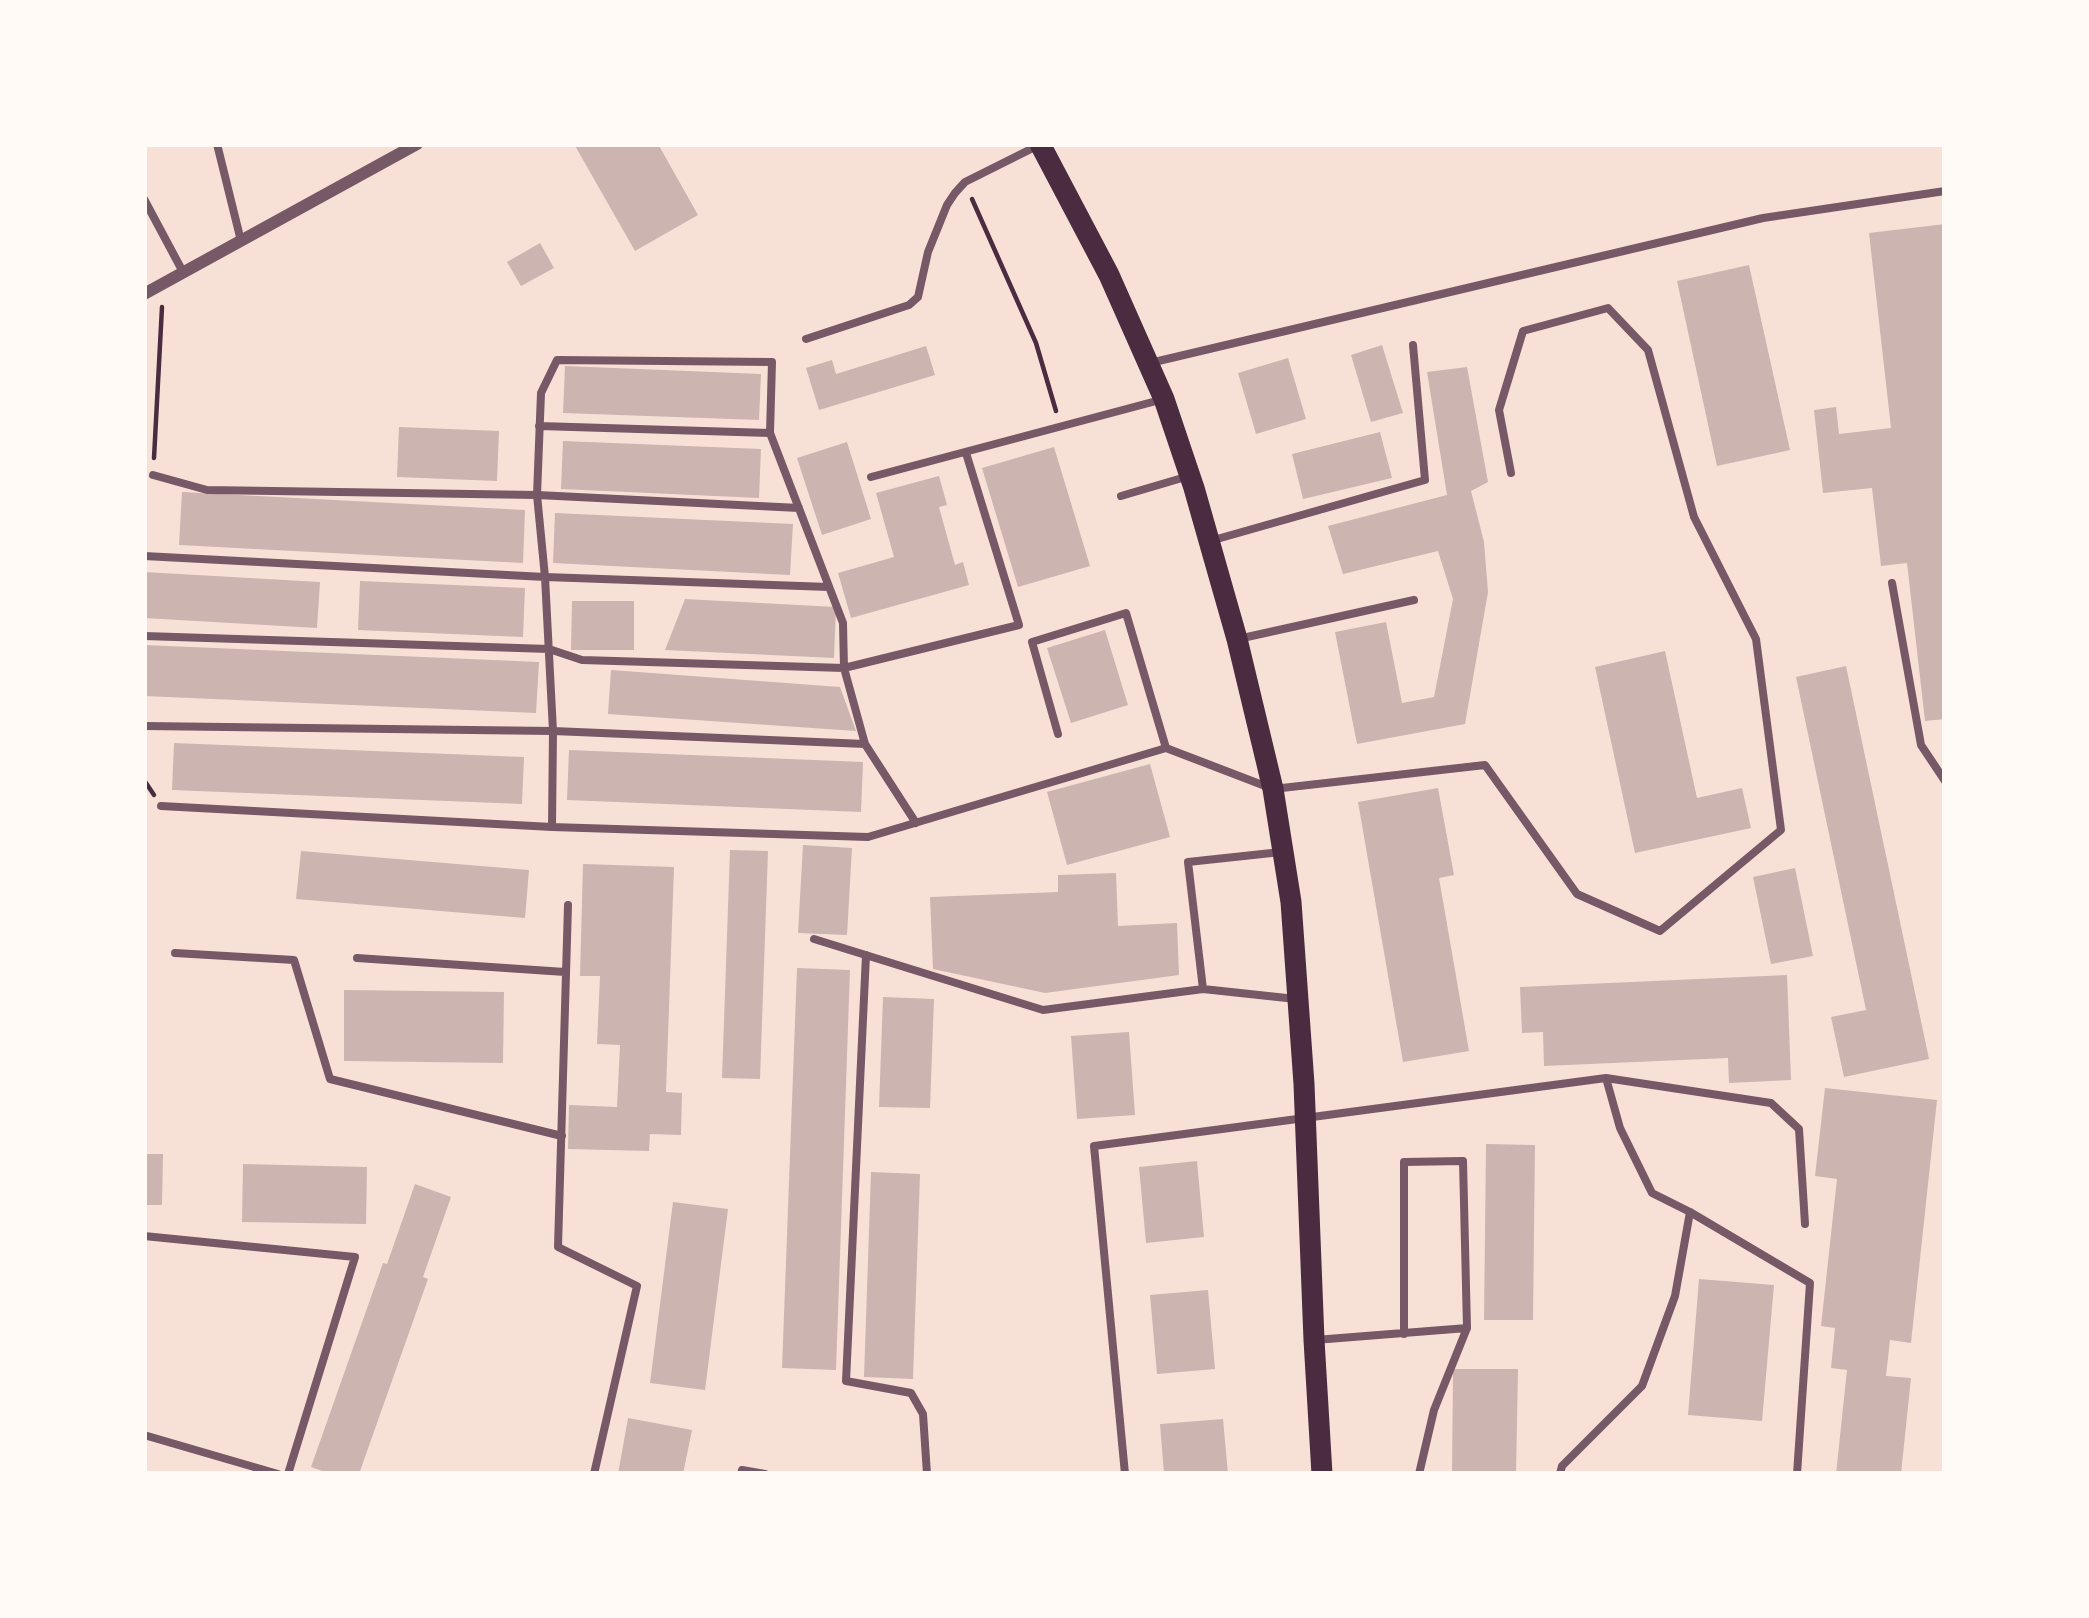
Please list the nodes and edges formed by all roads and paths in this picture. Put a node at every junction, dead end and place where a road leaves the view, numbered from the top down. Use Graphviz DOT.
graph roads {
  1 [pos="217,144"];
  2 [pos="417,144"];
  3 [pos="1040,144"];
  4 [pos="965,182"];
  5 [pos="1945,190"];
  6 [pos="144,199"];
  7 [pos="241,241"];
  8 [pos="183,273"];
  9 [pos="164,284"];
  10 [pos="144,295"];
  11 [pos="806,339"];
  12 [pos="1414,345"];
  13 [pos="1149,363"];
  14 [pos="1164,399"];
  15 [pos="539,426"];
  16 [pos="1060,427"];
  17 [pos="770,433"];
  18 [pos="966,452"];
  19 [pos="1511,473"];
  20 [pos="153,475"];
  21 [pos="1190,476"];
  22 [pos="871,477"];
  23 [pos="536,495"];
  24 [pos="1121,496"];
  25 [pos="799,508"];
  26 [pos="1209,541"];
  27 [pos="144,556"];
  28 [pos="544,578"];
  29 [pos="1892,584"];
  30 [pos="829,587"];
  31 [pos="1414,599"];
  32 [pos="144,636"];
  33 [pos="1237,639"];
  34 [pos="549,649"];
  35 [pos="844,668"];
  36 [pos="144,726"];
  37 [pos="553,731"];
  38 [pos="1058,734"];
  39 [pos="866,744"];
  40 [pos="1166,748"];
  41 [pos="1945,781"];
  42 [pos="1273,789"];
  43 [pos="161,806"];
  44 [pos="916,823"];
  45 [pos="552,827"];
  46 [pos="1283,852"];
  47 [pos="568,904"];
  48 [pos="814,939"];
  49 [pos="175,953"];
  50 [pos="866,955"];
  51 [pos="357,958"];
  52 [pos="565,971"];
  53 [pos="1202,989"];
  54 [pos="1298,999"];
  55 [pos="1606,1078"];
  56 [pos="1304,1116"];
  57 [pos="562,1136"];
  58 [pos="1690,1212"];
  59 [pos="1805,1224"];
  60 [pos="144,1236"];
  61 [pos="1467,1328"];
  62 [pos="1404,1334"];
  63 [pos="1314,1340"];
  64 [pos="144,1435"];
  65 [pos="278,1474"];
  66 [pos="288,1474"];
  67 [pos="594,1474"];
  68 [pos="741,1474"];
  69 [pos="765,1474"];
  70 [pos="928,1474"];
  71 [pos="1125,1474"];
  72 [pos="1322,1474"];
  73 [pos="1419,1474"];
  74 [pos="1560,1474"];
  75 [pos="1797,1474"];
  1 -- 7 [label="lane"];
  2 -- 7 [label="street"];
  3 -- 4 [label="lane"];
  3 -- 13 [label="main road"];
  4 -- 11 [label="lane"];
  4 -- 16 [label="path"];
  5 -- 13 [label="lane"];
  6 -- 8 [label="lane"];
  7 -- 8 [label="street"];
  8 -- 9 [label="street"];
  9 -- 10 [label="street"];
  9 -- 20 [label="path"];
  12 -- 26 [label="lane"];
  13 -- 14 [label="main road"];
  14 -- 16 [label="lane"];
  14 -- 21 [label="main road"];
  15 -- 17 [label="lane"];
  15 -- 17 [label="lane"];
  15 -- 23 [label="lane"];
  16 -- 18 [label="lane"];
  17 -- 25 [label="lane"];
  18 -- 22 [label="lane"];
  18 -- 35 [label="lane"];
  19 -- 42 [label="lane"];
  20 -- 23 [label="lane"];
  21 -- 24 [label="lane"];
  21 -- 26 [label="main road"];
  23 -- 25 [label="lane"];
  23 -- 28 [label="lane"];
  25 -- 30 [label="lane"];
  26 -- 33 [label="main road"];
  27 -- 28 [label="lane"];
  28 -- 30 [label="lane"];
  28 -- 34 [label="lane"];
  29 -- 41 [label="lane"];
  30 -- 35 [label="lane"];
  31 -- 33 [label="lane"];
  32 -- 34 [label="lane"];
  33 -- 42 [label="main road"];
  34 -- 35 [label="lane"];
  34 -- 37 [label="lane"];
  35 -- 39 [label="lane"];
  36 -- 37 [label="lane"];
  37 -- 39 [label="lane"];
  37 -- 45 [label="lane"];
  38 -- 40 [label="lane"];
  39 -- 44 [label="lane"];
  40 -- 42 [label="lane"];
  40 -- 44 [label="lane"];
  42 -- 46 [label="main road"];
  43 -- 45 [label="lane"];
  44 -- 45 [label="lane"];
  46 -- 53 [label="lane"];
  46 -- 54 [label="main road"];
  47 -- 52 [label="lane"];
  48 -- 50 [label="lane"];
  49 -- 57 [label="lane"];
  50 -- 53 [label="lane"];
  50 -- 70 [label="lane"];
  51 -- 52 [label="lane"];
  52 -- 57 [label="lane"];
  53 -- 54 [label="lane"];
  54 -- 56 [label="main road"];
  55 -- 56 [label="lane"];
  55 -- 58 [label="lane"];
  55 -- 59 [label="lane"];
  56 -- 63 [label="main road"];
  56 -- 71 [label="lane"];
  57 -- 67 [label="lane"];
  58 -- 74 [label="lane"];
  58 -- 75 [label="lane"];
  60 -- 66 [label="lane"];
  61 -- 62 [label="lane"];
  61 -- 62 [label="lane"];
  61 -- 73 [label="lane"];
  62 -- 63 [label="lane"];
  63 -- 72 [label="main road"];
  64 -- 65 [label="lane"];
  68 -- 69 [label="lane"];
}
